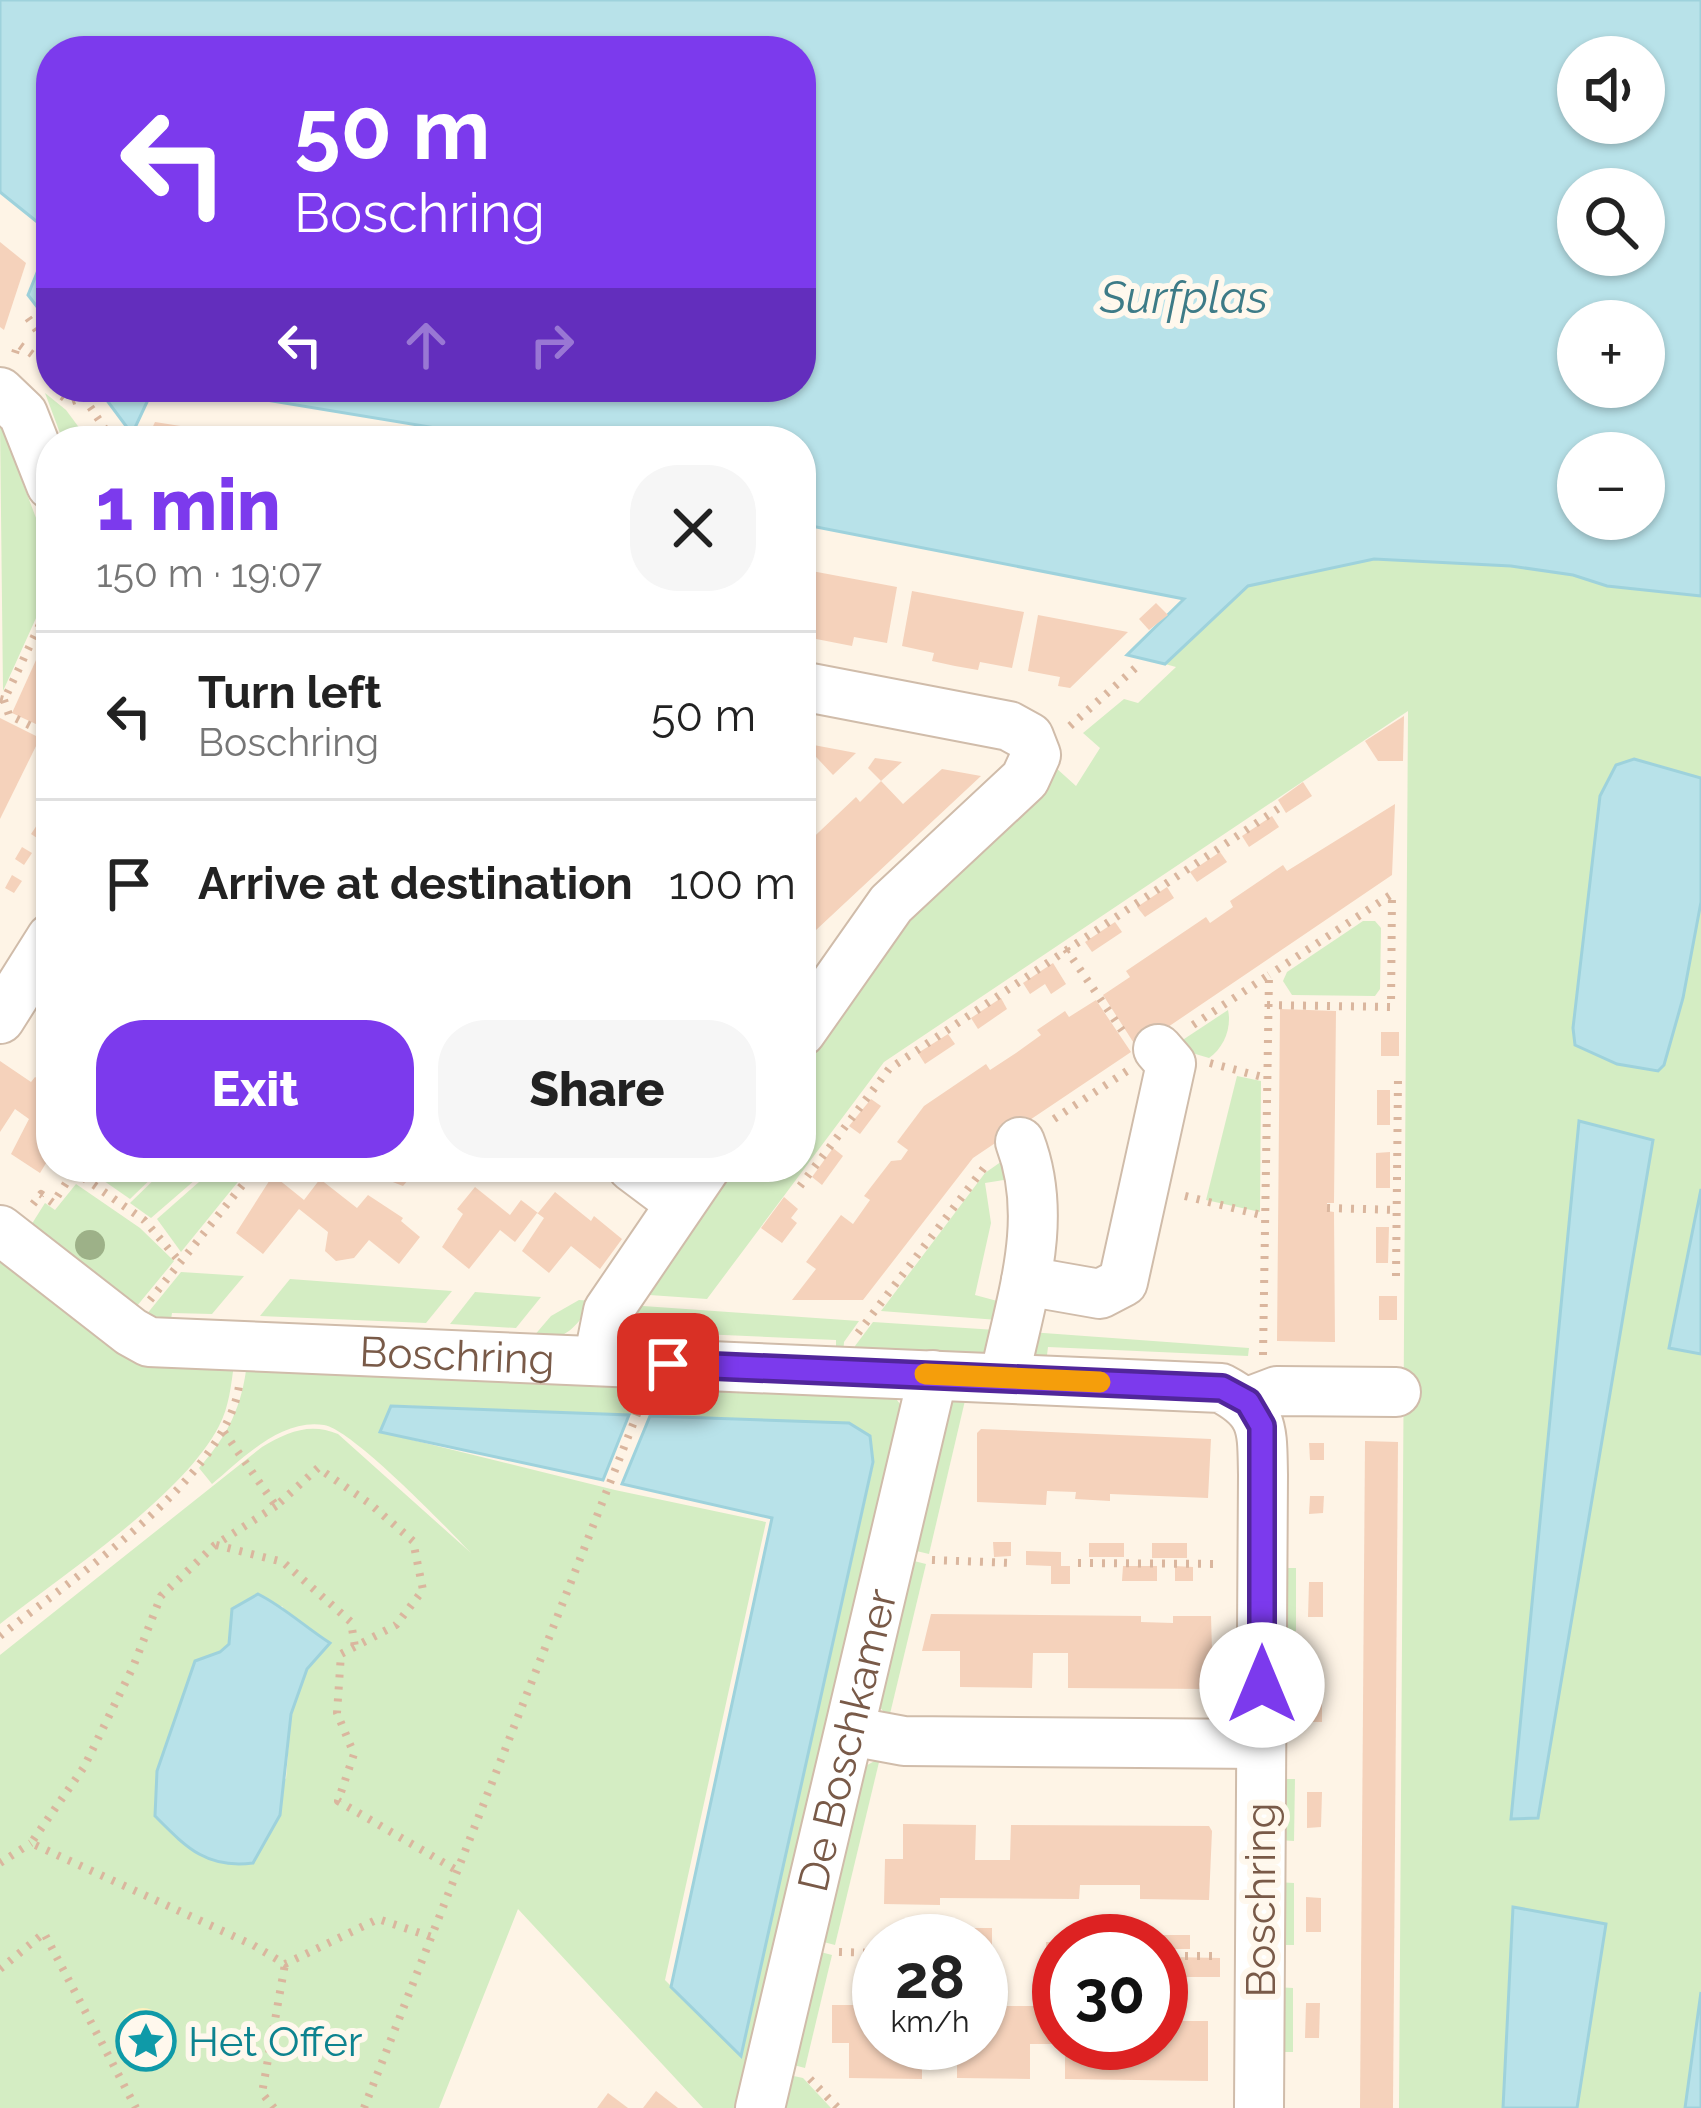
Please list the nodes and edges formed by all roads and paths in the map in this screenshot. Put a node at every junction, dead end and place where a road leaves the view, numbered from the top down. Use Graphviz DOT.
graph roads {
  1 [pos="28,318"];
  2 [pos="36,329"];
  3 [pos="24,349"];
  4 [pos="36,357"];
  5 [pos="0,392"];
  6 [pos="36,447"];
  7 [pos="36,631"];
  8 [pos="1141,663"];
  9 [pos="816,689"];
  10 [pos="2,699"];
  11 [pos="36,729"];
  12 [pos="1036,754"];
  13 [pos="1282,806"];
  14 [pos="1066,949"];
  15 [pos="36,962"];
  16 [pos="1269,975"];
  17 [pos="1268,1004"];
  18 [pos="816,1011"];
  19 [pos="0,1018"];
  20 [pos="1143,1045"];
  21 [pos="1398,1079"];
  22 [pos="1020,1142"];
  23 [pos="816,1165"];
  24 [pos="66,1182"];
  25 [pos="93,1182"];
  26 [pos="245,1182"];
  27 [pos="803,1182"];
  28 [pos="693,1185"];
  29 [pos="800,1186"];
  30 [pos="1144,1186"];
  31 [pos="1278,1207"];
  32 [pos="1328,1208"];
  33 [pos="1396,1210"];
  34 [pos="5,1233"];
  35 [pos="180,1262"];
  36 [pos="1396,1276"];
  37 [pos="1026,1281"];
  38 [pos="127,1330"];
  39 [pos="244,1347"];
  40 [pos="598,1361"];
  41 [pos="657,1364"];
  42 [pos="933,1375"];
  43 [pos="1008,1378"];
  44 [pos="1396,1392"];
  45 [pos="1248,1402"];
  46 [pos="224,1432"];
  47 [pos="276,1506"];
  48 [pos="214,1545"];
  49 [pos="892,1551"];
  50 [pos="1078,1562"];
  51 [pos="1014,1563"];
  52 [pos="1262,1564"];
  53 [pos="0,1636"];
  54 [pos="355,1647"];
  55 [pos="850,1731"];
  56 [pos="1261,1744"];
  57 [pos="31,1843"];
  58 [pos="0,1863"];
  59 [pos="458,1871"];
  60 [pos="432,1936"];
  61 [pos="1188,1955"];
  62 [pos="1259,1956"];
  63 [pos="285,1964"];
  64 [pos="0,1969"];
  65 [pos="136,2108"];
  66 [pos="274,2108"];
  67 [pos="364,2108"];
  68 [pos="760,2108"];
  69 [pos="1258,2108"];
  1 -- 2 [label="path"];
  3 -- 4 [label="path"];
  5 -- 6 [label="street"];
  7 -- 10 [label="path"];
  8 -- 12 [label="path"];
  9 -- 12 [label="street"];
  10 -- 11 [label="path"];
  12 -- 18 [label="street"];
  13 -- 14 [label="path"];
  14 -- 20 [label="path"];
  14 -- 23 [label="path"];
  15 -- 19 [label="street"];
  16 -- 17 [label="path"];
  20 -- 30 [label="street"];
  21 -- 33 [label="path"];
  22 -- 37 [label="street"];
  24 -- 34 [label="path"];
  25 -- 35 [label="path"];
  26 -- 35 [label="path"];
  27 -- 29 [label="path"];
  28 -- 40 [label="street"];
  30 -- 31 [label="path"];
  30 -- 37 [label="street"];
  32 -- 33 [label="path"];
  33 -- 36 [label="path"];
  34 -- 38 [label="street, Boschring"];
  35 -- 38 [label="path"];
  37 -- 43 [label="street"];
  38 -- 39 [label="street, Boschring"];
  39 -- 40 [label="street, Boschring"];
  39 -- 46 [label="path"];
  40 -- 41 [label="street, Boschring"];
  41 -- 42 [label="street, Boschring"];
  41 -- 59 [label="path"];
  42 -- 43 [label="street, Boschring"];
  42 -- 49 [label="street, De Boschkamer"];
  43 -- 45 [label="street, Boschring"];
  44 -- 45 [label="street"];
  45 -- 52 [label="street, Boschring"];
  46 -- 47 [label="path"];
  46 -- 53 [label="path"];
  47 -- 48 [label="path"];
  47 -- 54 [label="path"];
  48 -- 54 [label="path"];
  48 -- 57 [label="path"];
  49 -- 51 [label="path"];
  49 -- 55 [label="street, De Boschkamer"];
  50 -- 52 [label="path"];
  52 -- 56 [label="street, Boschring"];
  54 -- 59 [label="path"];
  55 -- 56 [label="street"];
  55 -- 68 [label="street, De Boschkamer"];
  56 -- 62 [label="street, Boschring"];
  57 -- 58 [label="path"];
  57 -- 63 [label="path"];
  59 -- 60 [label="path"];
  60 -- 63 [label="path"];
  60 -- 67 [label="path"];
  61 -- 62 [label="path"];
  62 -- 69 [label="street, Boschring"];
  63 -- 66 [label="path"];
  64 -- 65 [label="path"];
}
